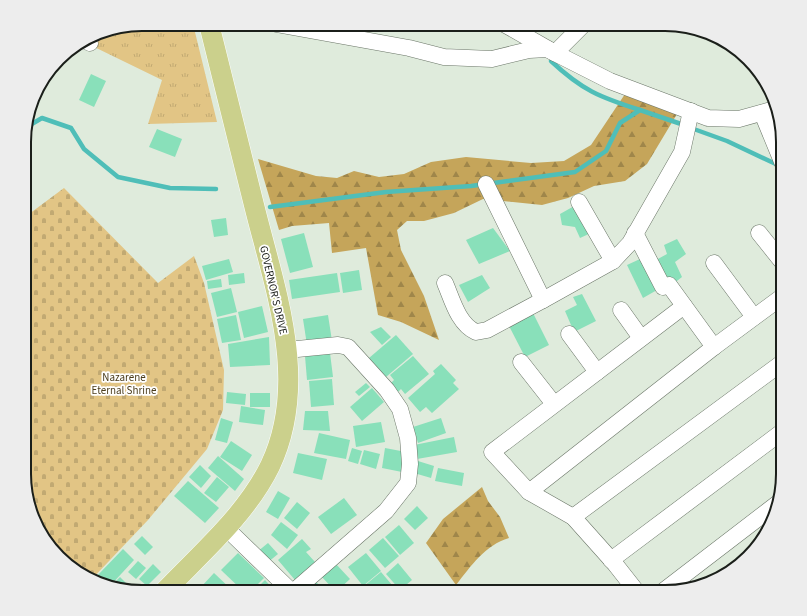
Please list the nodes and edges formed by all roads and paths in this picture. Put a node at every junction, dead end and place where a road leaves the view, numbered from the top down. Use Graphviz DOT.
graph roads {
  1 [pos="211,31"];
  2 [pos="315,31"];
  3 [pos="516,31"];
  4 [pos="577,31"];
  5 [pos="555,53"];
  6 [pos="763,113"];
  7 [pos="690,114"];
  8 [pos="776,149"];
  9 [pos="486,184"];
  10 [pos="579,202"];
  11 [pos="635,233"];
  12 [pos="759,233"];
  13 [pos="776,254"];
  14 [pos="613,261"];
  15 [pos="714,262"];
  16 [pos="445,283"];
  17 [pos="543,300"];
  18 [pos="776,301"];
  19 [pos="684,306"];
  20 [pos="622,310"];
  21 [pos="754,317"];
  22 [pos="569,334"];
  23 [pos="641,338"];
  24 [pos="714,346"];
  25 [pos="287,350"];
  26 [pos="521,362"];
  27 [pos="776,367"];
  28 [pos="597,372"];
  29 [pos="554,404"];
  30 [pos="776,436"];
  31 [pos="529,492"];
  32 [pos="770,509"];
  33 [pos="573,517"];
  34 [pos="226,528"];
  35 [pos="611,560"];
  36 [pos="171,585"];
  37 [pos="285,585"];
  38 [pos="300,585"];
  39 [pos="631,585"];
  40 [pos="672,585"];
  1 -- 25 [label="main road, GOVERNOR'S DRIVE"];
  2 -- 5 [label="street"];
  3 -- 5 [label="street"];
  4 -- 5 [label="street"];
  5 -- 7 [label="street"];
  6 -- 7 [label="street"];
  6 -- 8 [label="street"];
  7 -- 11 [label="street"];
  9 -- 17 [label="street"];
  10 -- 14 [label="street"];
  11 -- 14 [label="street"];
  11 -- 19 [label="street"];
  12 -- 13 [label="street"];
  14 -- 17 [label="street"];
  15 -- 21 [label="street"];
  16 -- 17 [label="street"];
  18 -- 21 [label="street"];
  19 -- 23 [label="street"];
  19 -- 24 [label="street"];
  20 -- 23 [label="street"];
  21 -- 24 [label="street"];
  22 -- 28 [label="street"];
  23 -- 28 [label="street"];
  24 -- 31 [label="street"];
  25 -- 34 [label="main road, GOVERNOR'S DRIVE"];
  25 -- 38 [label="street"];
  26 -- 29 [label="street"];
  27 -- 33 [label="street"];
  28 -- 29 [label="street"];
  29 -- 31 [label="street"];
  30 -- 35 [label="street"];
  31 -- 33 [label="street"];
  32 -- 40 [label="street"];
  33 -- 35 [label="street"];
  34 -- 36 [label="main road, GOVERNOR'S DRIVE"];
  34 -- 37 [label="street"];
  35 -- 39 [label="street"];
}
